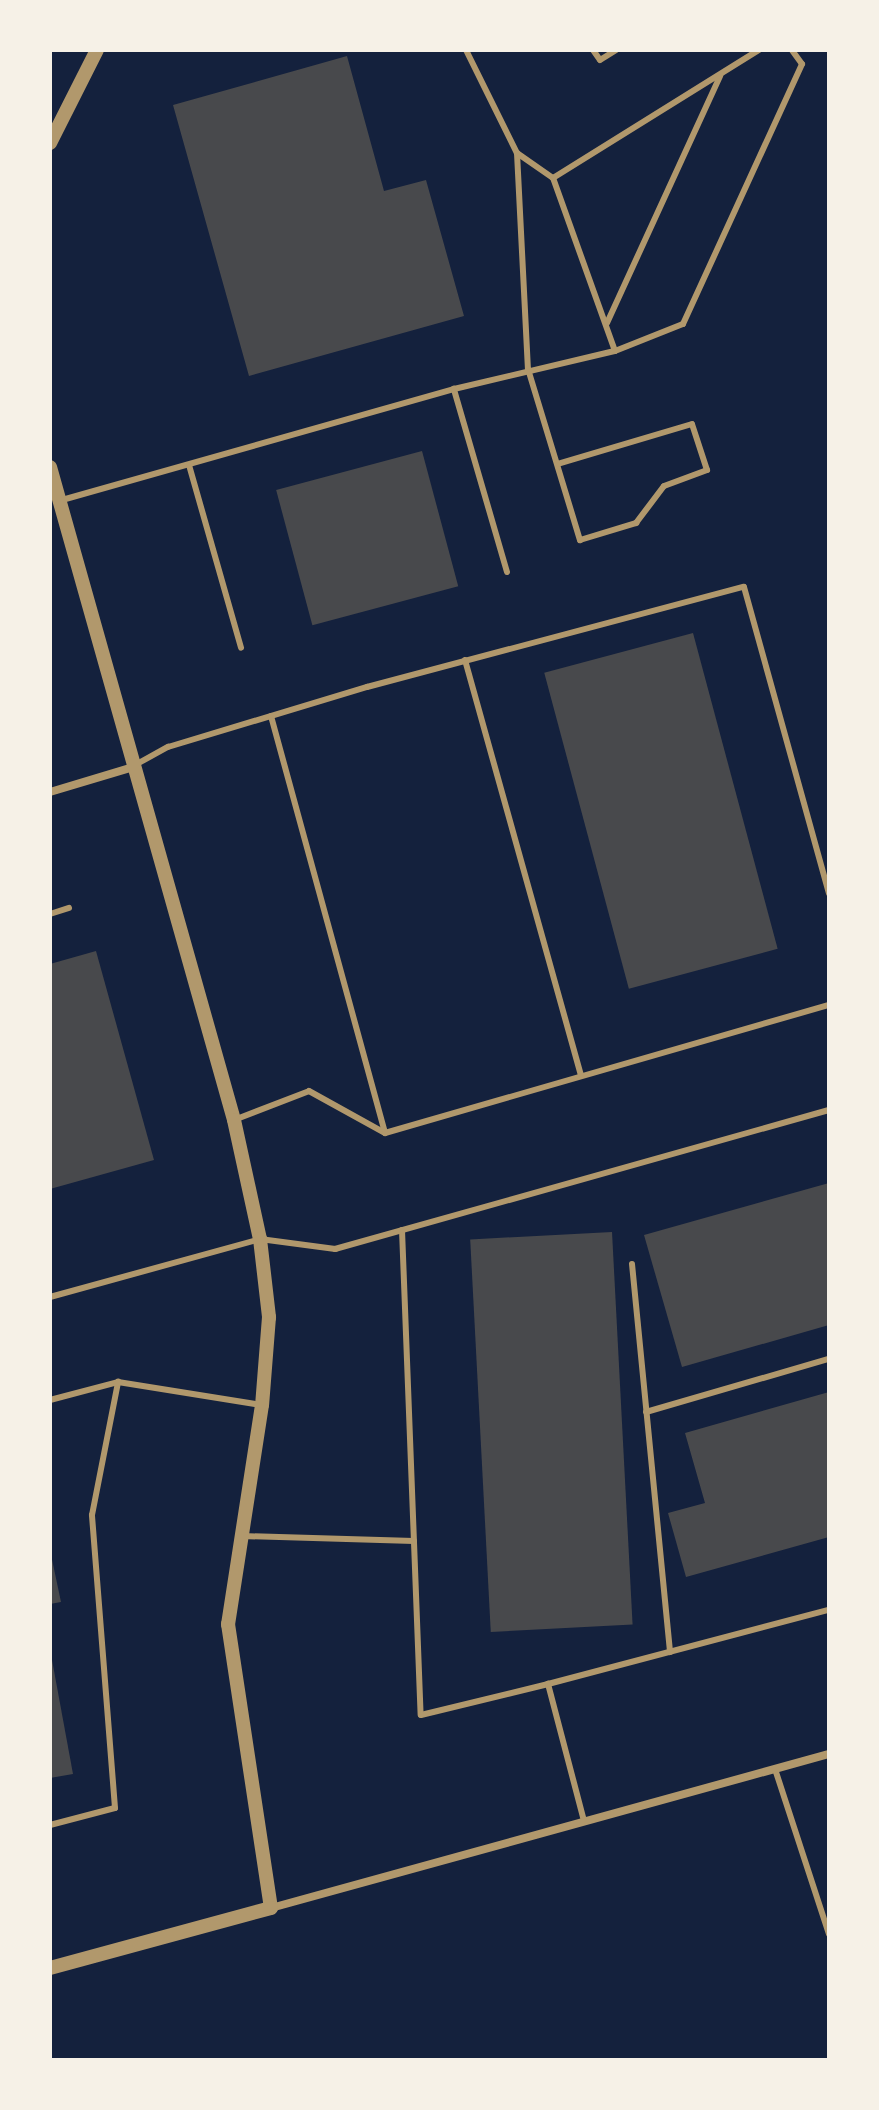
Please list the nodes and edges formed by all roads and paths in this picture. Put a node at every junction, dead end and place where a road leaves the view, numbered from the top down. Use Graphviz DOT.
graph roads {
  1 [pos="97,50"];
  2 [pos="466,50"];
  3 [pos="593,50"];
  4 [pos="616,50"];
  5 [pos="759,50"];
  6 [pos="792,50"];
  7 [pos="720,76"];
  8 [pos="50,143"];
  9 [pos="517,153"];
  10 [pos="553,178"];
  11 [pos="607,323"];
  12 [pos="615,351"];
  13 [pos="528,369"];
  14 [pos="454,389"];
  15 [pos="558,464"];
  16 [pos="189,465"];
  17 [pos="50,467"];
  18 [pos="58,501"];
  19 [pos="507,572"];
  20 [pos="241,648"];
  21 [pos="465,660"];
  22 [pos="271,716"];
  23 [pos="130,768"];
  24 [pos="50,792"];
  25 [pos="829,893"];
  26 [pos="69,908"];
  27 [pos="50,914"];
  28 [pos="829,1005"];
  29 [pos="581,1075"];
  30 [pos="829,1110"];
  31 [pos="234,1120"];
  32 [pos="385,1133"];
  33 [pos="402,1230"];
  34 [pos="260,1239"];
  35 [pos="632,1264"];
  36 [pos="50,1297"];
  37 [pos="829,1359"];
  38 [pos="118,1382"];
  39 [pos="50,1400"];
  40 [pos="262,1405"];
  41 [pos="646,1412"];
  42 [pos="242,1536"];
  43 [pos="414,1541"];
  44 [pos="829,1610"];
  45 [pos="670,1652"];
  46 [pos="548,1684"];
  47 [pos="829,1754"];
  48 [pos="775,1769"];
  49 [pos="584,1821"];
  50 [pos="50,1825"];
  51 [pos="271,1908"];
  52 [pos="829,1934"];
  53 [pos="50,1968"];
  1 -- 8 [label="street"];
  2 -- 9 [label="lane"];
  3 -- 4 [label="lane"];
  5 -- 7 [label="lane"];
  6 -- 12 [label="lane"];
  7 -- 10 [label="lane"];
  7 -- 11 [label="lane"];
  9 -- 10 [label="lane"];
  9 -- 13 [label="lane"];
  10 -- 11 [label="lane"];
  11 -- 12 [label="lane"];
  12 -- 13 [label="lane"];
  13 -- 14 [label="lane"];
  13 -- 15 [label="lane"];
  14 -- 16 [label="lane"];
  14 -- 19 [label="lane"];
  15 -- 15 [label="lane"];
  16 -- 18 [label="lane"];
  16 -- 20 [label="lane"];
  17 -- 18 [label="street"];
  18 -- 23 [label="street"];
  21 -- 22 [label="lane"];
  21 -- 25 [label="lane"];
  21 -- 29 [label="lane"];
  22 -- 23 [label="lane"];
  22 -- 32 [label="lane"];
  23 -- 24 [label="street"];
  23 -- 31 [label="street"];
  26 -- 27 [label="lane"];
  28 -- 29 [label="lane"];
  29 -- 32 [label="lane"];
  30 -- 33 [label="lane"];
  31 -- 32 [label="lane"];
  31 -- 34 [label="street"];
  33 -- 34 [label="lane"];
  33 -- 43 [label="lane"];
  34 -- 36 [label="lane"];
  34 -- 40 [label="street"];
  35 -- 41 [label="lane"];
  37 -- 41 [label="lane"];
  38 -- 39 [label="lane"];
  38 -- 40 [label="lane"];
  38 -- 50 [label="lane"];
  40 -- 42 [label="street"];
  41 -- 45 [label="lane"];
  42 -- 43 [label="lane"];
  42 -- 51 [label="street"];
  43 -- 46 [label="lane"];
  44 -- 45 [label="lane"];
  45 -- 46 [label="lane"];
  46 -- 49 [label="lane"];
  47 -- 48 [label="street"];
  48 -- 49 [label="street"];
  48 -- 52 [label="lane"];
  49 -- 51 [label="street"];
  51 -- 53 [label="street"];
}
